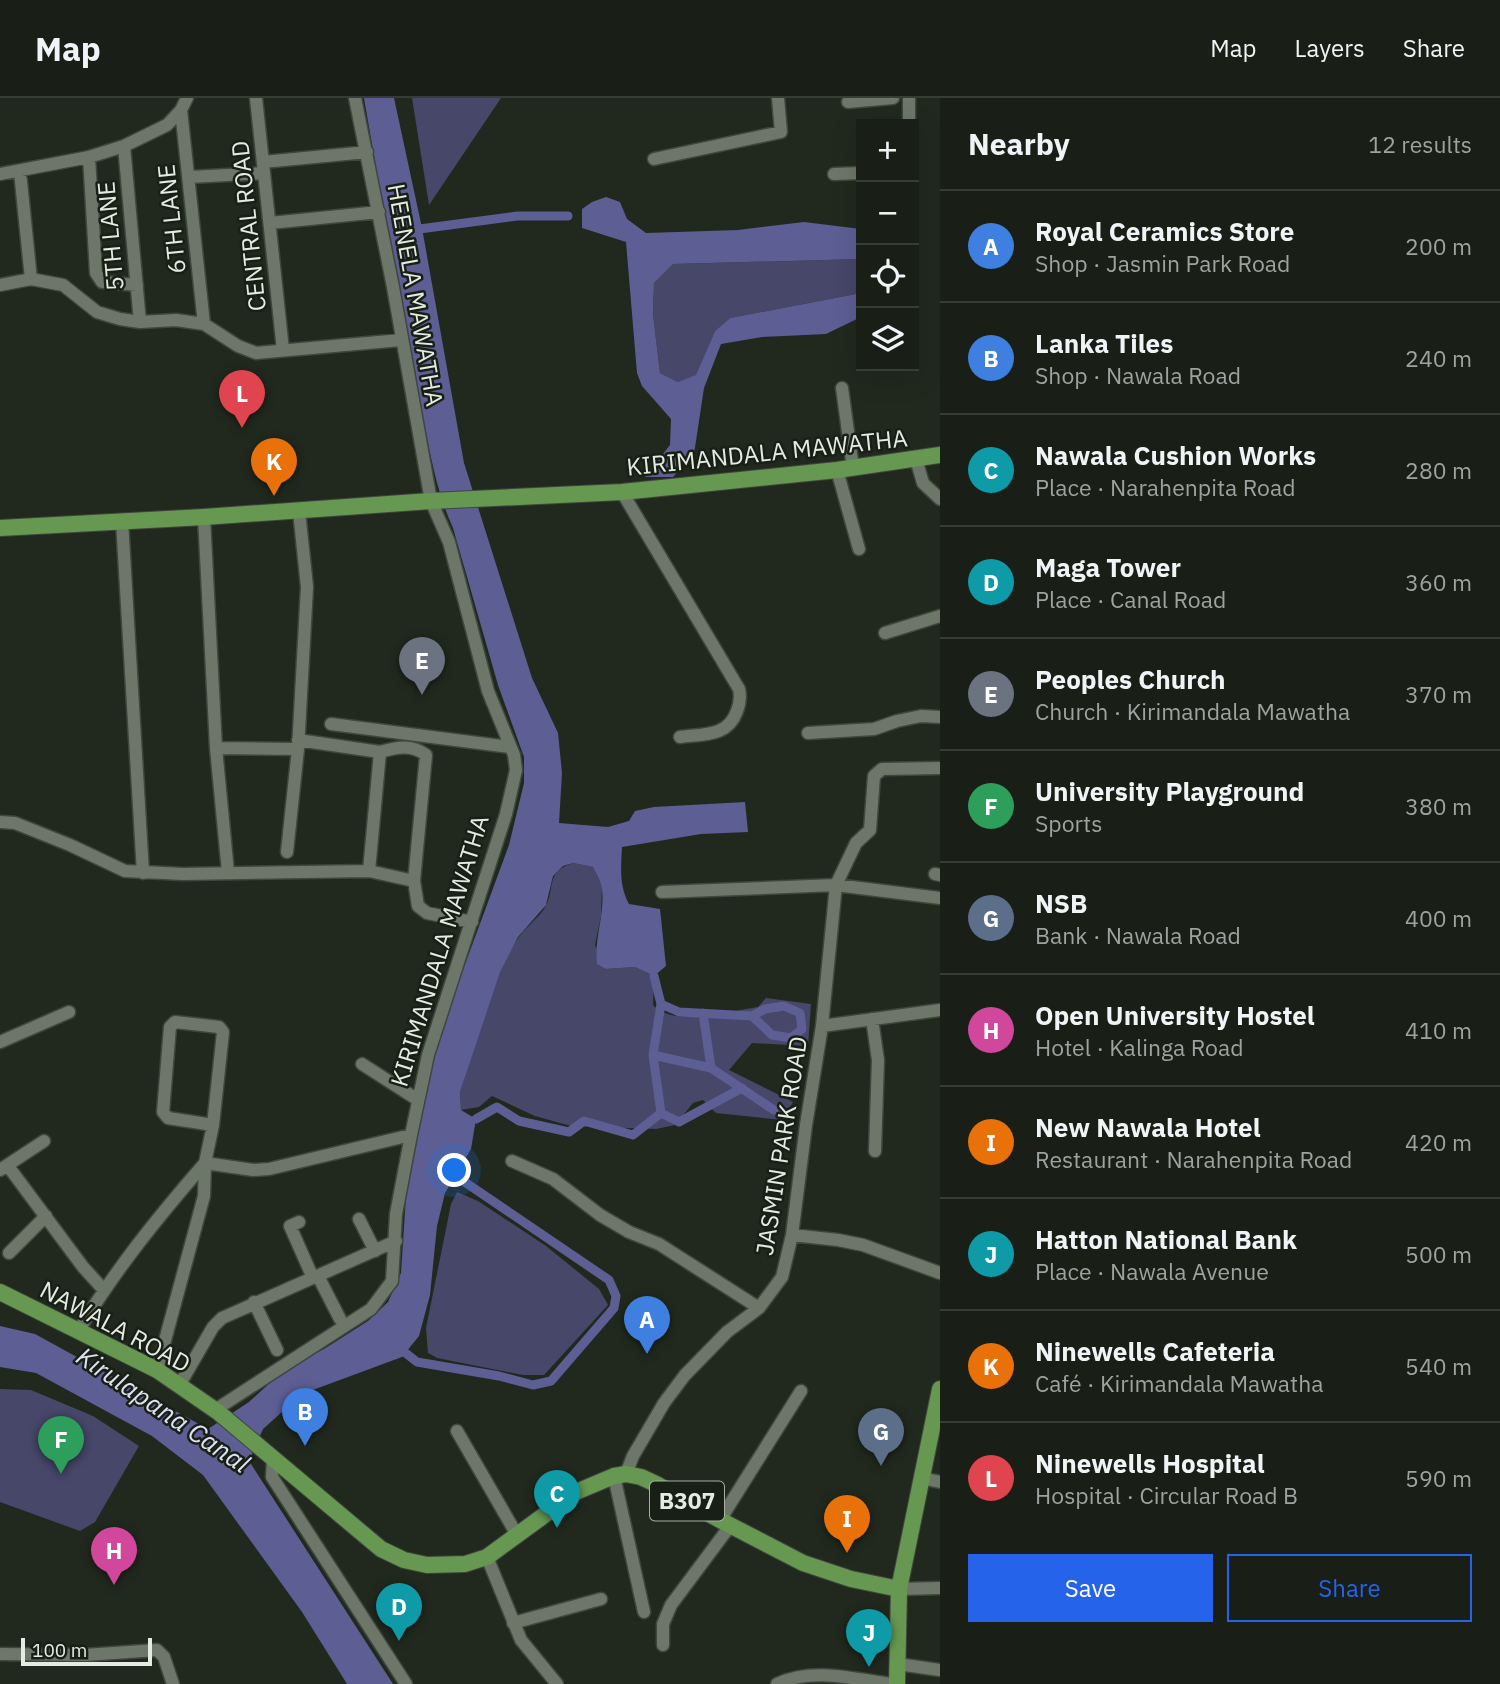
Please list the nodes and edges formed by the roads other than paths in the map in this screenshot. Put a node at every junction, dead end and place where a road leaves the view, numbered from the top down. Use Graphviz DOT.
graph roads {
  1 [pos="256,98"];
  2 [pos="355,98"];
  3 [pos="778,98"];
  4 [pos="893,98"];
  5 [pos="909,98"];
  6 [pos="848,102"];
  7 [pos="184,104"];
  8 [pos="909,119"];
  9 [pos="124,146"];
  10 [pos="367,152"];
  11 [pos="89,157"];
  12 [pos="654,159"];
  13 [pos="263,167"];
  14 [pos="20,172"];
  15 [pos="856,173"];
  16 [pos="0,174"];
  17 [pos="834,174"];
  18 [pos="190,177"];
  19 [pos="379,212"];
  20 [pos="270,223"];
  21 [pos="31,279"];
  22 [pos="0,285"];
  23 [pos="137,285"];
  24 [pos="141,322"];
  25 [pos="204,324"];
  26 [pos="401,340"];
  27 [pos="283,350"];
  28 [pos="842,388"];
  29 [pos="940,456"];
  30 [pos="916,459"];
  31 [pos="845,469"];
  32 [pos="622,492"];
  33 [pos="940,499"];
  34 [pos="431,501"];
  35 [pos="299,511"];
  36 [pos="204,517"];
  37 [pos="122,521"];
  38 [pos="0,528"];
  39 [pos="859,549"];
  40 [pos="940,616"];
  41 [pos="885,633"];
  42 [pos="940,717"];
  43 [pos="331,724"];
  44 [pos="808,733"];
  45 [pos="680,737"];
  46 [pos="298,745"];
  47 [pos="510,747"];
  48 [pos="216,748"];
  49 [pos="380,752"];
  50 [pos="940,768"];
  51 [pos="0,822"];
  52 [pos="286,852"];
  53 [pos="369,871"];
  54 [pos="228,872"];
  55 [pos="143,873"];
  56 [pos="414,881"];
  57 [pos="836,886"];
  58 [pos="663,892"];
  59 [pos="940,898"];
  60 [pos="472,922"];
  61 [pos="940,1010"];
  62 [pos="69,1012"];
  63 [pos="872,1019"];
  64 [pos="822,1026"];
  65 [pos="0,1042"];
  66 [pos="362,1064"];
  67 [pos="418,1100"];
  68 [pos="213,1125"];
  69 [pos="411,1135"];
  70 [pos="44,1142"];
  71 [pos="875,1151"];
  72 [pos="512,1161"];
  73 [pos="205,1163"];
  74 [pos="4,1168"];
  75 [pos="46,1216"];
  76 [pos="359,1219"];
  77 [pos="299,1222"];
  78 [pos="792,1235"];
  79 [pos="396,1241"];
  80 [pos="375,1251"];
  81 [pos="9,1253"];
  82 [pos="940,1273"];
  83 [pos="315,1277"];
  84 [pos="103,1289"];
  85 [pos="0,1292"];
  86 [pos="254,1302"];
  87 [pos="759,1308"];
  88 [pos="340,1319"];
  89 [pos="79,1330"];
  90 [pos="277,1350"];
  91 [pos="157,1370"];
  92 [pos="180,1384"];
  93 [pos="801,1391"];
  94 [pos="940,1391"];
  95 [pos="216,1411"];
  96 [pos="457,1431"];
  97 [pos="268,1455"];
  98 [pos="620,1475"];
  99 [pos="921,1478"];
  100 [pos="940,1482"];
  101 [pos="725,1523"];
  102 [pos="517,1535"];
  103 [pos="487,1557"];
  104 [pos="940,1588"];
  105 [pos="899,1589"];
  106 [pos="601,1599"];
  107 [pos="644,1612"];
  108 [pos="513,1623"];
  109 [pos="663,1645"];
  110 [pos="1,1655"];
  111 [pos="898,1664"];
  112 [pos="940,1670"];
  113 [pos="173,1684"];
  114 [pos="406,1684"];
  115 [pos="557,1684"];
  116 [pos="777,1684"];
  117 [pos="891,1684"];
  118 [pos="897,1684"];
  1 -- 13 [label="street, CENTRAL ROAD"];
  2 -- 10 [label="street, HEENELA MAWATHA"];
  3 -- 12 [label="street"];
  4 -- 6 [label="street"];
  5 -- 8 [label="street"];
  7 -- 9 [label="street"];
  7 -- 18 [label="street, 6TH LANE"];
  9 -- 11 [label="street"];
  9 -- 23 [label="street, 5TH LANE"];
  10 -- 13 [label="street"];
  10 -- 19 [label="street, HEENELA MAWATHA"];
  11 -- 14 [label="street"];
  11 -- 23 [label="street"];
  13 -- 18 [label="street"];
  13 -- 20 [label="street, CENTRAL ROAD"];
  14 -- 16 [label="street"];
  14 -- 21 [label="street"];
  15 -- 17 [label="street"];
  18 -- 25 [label="street, 6TH LANE"];
  19 -- 20 [label="street"];
  19 -- 26 [label="street, HEENELA MAWATHA"];
  20 -- 27 [label="street, CENTRAL ROAD"];
  21 -- 22 [label="street"];
  21 -- 24 [label="street"];
  23 -- 24 [label="street, 5TH LANE"];
  24 -- 25 [label="street"];
  25 -- 27 [label="street"];
  26 -- 27 [label="street"];
  26 -- 34 [label="street, HEENELA MAWATHA"];
  28 -- 31 [label="street"];
  29 -- 30 [label="main road, KIRIMANDALA MAWATHA"];
  30 -- 31 [label="main road, KIRIMANDALA MAWATHA"];
  30 -- 33 [label="street"];
  31 -- 32 [label="main road, KIRIMANDALA MAWATHA"];
  31 -- 39 [label="street"];
  32 -- 34 [label="main road, KIRIMANDALA MAWATHA"];
  32 -- 45 [label="street"];
  34 -- 35 [label="main road, KIRIMANDALA MAWATHA"];
  34 -- 47 [label="street, KIRIMANDALA MAWATHA"];
  35 -- 36 [label="main road, KIRIMANDALA MAWATHA"];
  35 -- 46 [label="street"];
  36 -- 37 [label="main road, KIRIMANDALA MAWATHA"];
  36 -- 48 [label="street"];
  37 -- 38 [label="main road, KIRIMANDALA MAWATHA"];
  37 -- 55 [label="street"];
  40 -- 41 [label="street"];
  42 -- 44 [label="street"];
  43 -- 47 [label="street"];
  46 -- 48 [label="street"];
  46 -- 49 [label="street"];
  46 -- 52 [label="street"];
  47 -- 60 [label="street, KIRIMANDALA MAWATHA"];
  48 -- 54 [label="street"];
  49 -- 53 [label="street"];
  49 -- 56 [label="street"];
  50 -- 57 [label="street, JASMIN PARK ROAD"];
  51 -- 55 [label="street"];
  53 -- 54 [label="street"];
  53 -- 56 [label="street"];
  54 -- 55 [label="street"];
  56 -- 60 [label="street"];
  57 -- 58 [label="street"];
  57 -- 59 [label="street"];
  57 -- 64 [label="street, JASMIN PARK ROAD"];
  60 -- 67 [label="street, KIRIMANDALA MAWATHA"];
  61 -- 63 [label="street"];
  62 -- 65 [label="street"];
  63 -- 64 [label="street"];
  63 -- 71 [label="street"];
  64 -- 78 [label="street, JASMIN PARK ROAD"];
  66 -- 67 [label="street"];
  67 -- 69 [label="street, KIRIMANDALA MAWATHA"];
  68 -- 68 [label="street"];
  68 -- 73 [label="street"];
  69 -- 73 [label="street"];
  69 -- 79 [label="street, KIRIMANDALA MAWATHA"];
  70 -- 74 [label="street"];
  72 -- 87 [label="street"];
  73 -- 84 [label="street"];
  73 -- 91 [label="street"];
  74 -- 75 [label="street"];
  75 -- 81 [label="street"];
  75 -- 84 [label="street"];
  76 -- 80 [label="street"];
  77 -- 83 [label="street"];
  78 -- 82 [label="street"];
  78 -- 87 [label="street, JASMIN PARK ROAD"];
  79 -- 80 [label="street"];
  79 -- 95 [label="street, KIRIMANDALA MAWATHA"];
  80 -- 83 [label="street"];
  83 -- 86 [label="street"];
  83 -- 88 [label="street"];
  84 -- 89 [label="street"];
  85 -- 89 [label="main road, NAWALA ROAD"];
  86 -- 90 [label="street"];
  86 -- 92 [label="street"];
  87 -- 98 [label="street, JASMIN PARK ROAD"];
  89 -- 91 [label="main road, NAWALA ROAD"];
  91 -- 92 [label="main road, NAWALA ROAD"];
  92 -- 95 [label="main road, NAWALA ROAD"];
  93 -- 101 [label="street"];
  94 -- 99 [label="main road"];
  95 -- 97 [label="main road, NAWALA ROAD"];
  96 -- 102 [label="street"];
  97 -- 103 [label="main road, NAWALA ROAD"];
  97 -- 114 [label="street"];
  98 -- 101 [label="main road, B307"];
  98 -- 102 [label="main road"];
  98 -- 107 [label="street"];
  99 -- 100 [label="street"];
  99 -- 105 [label="main road"];
  101 -- 105 [label="main road, B307"];
  101 -- 109 [label="street"];
  102 -- 103 [label="main road"];
  103 -- 108 [label="street"];
  104 -- 105 [label="street"];
  105 -- 111 [label="main road"];
  106 -- 108 [label="street"];
  108 -- 115 [label="street"];
  110 -- 113 [label="street"];
  111 -- 112 [label="street"];
  111 -- 118 [label="main road"];
  116 -- 117 [label="street"];
}
